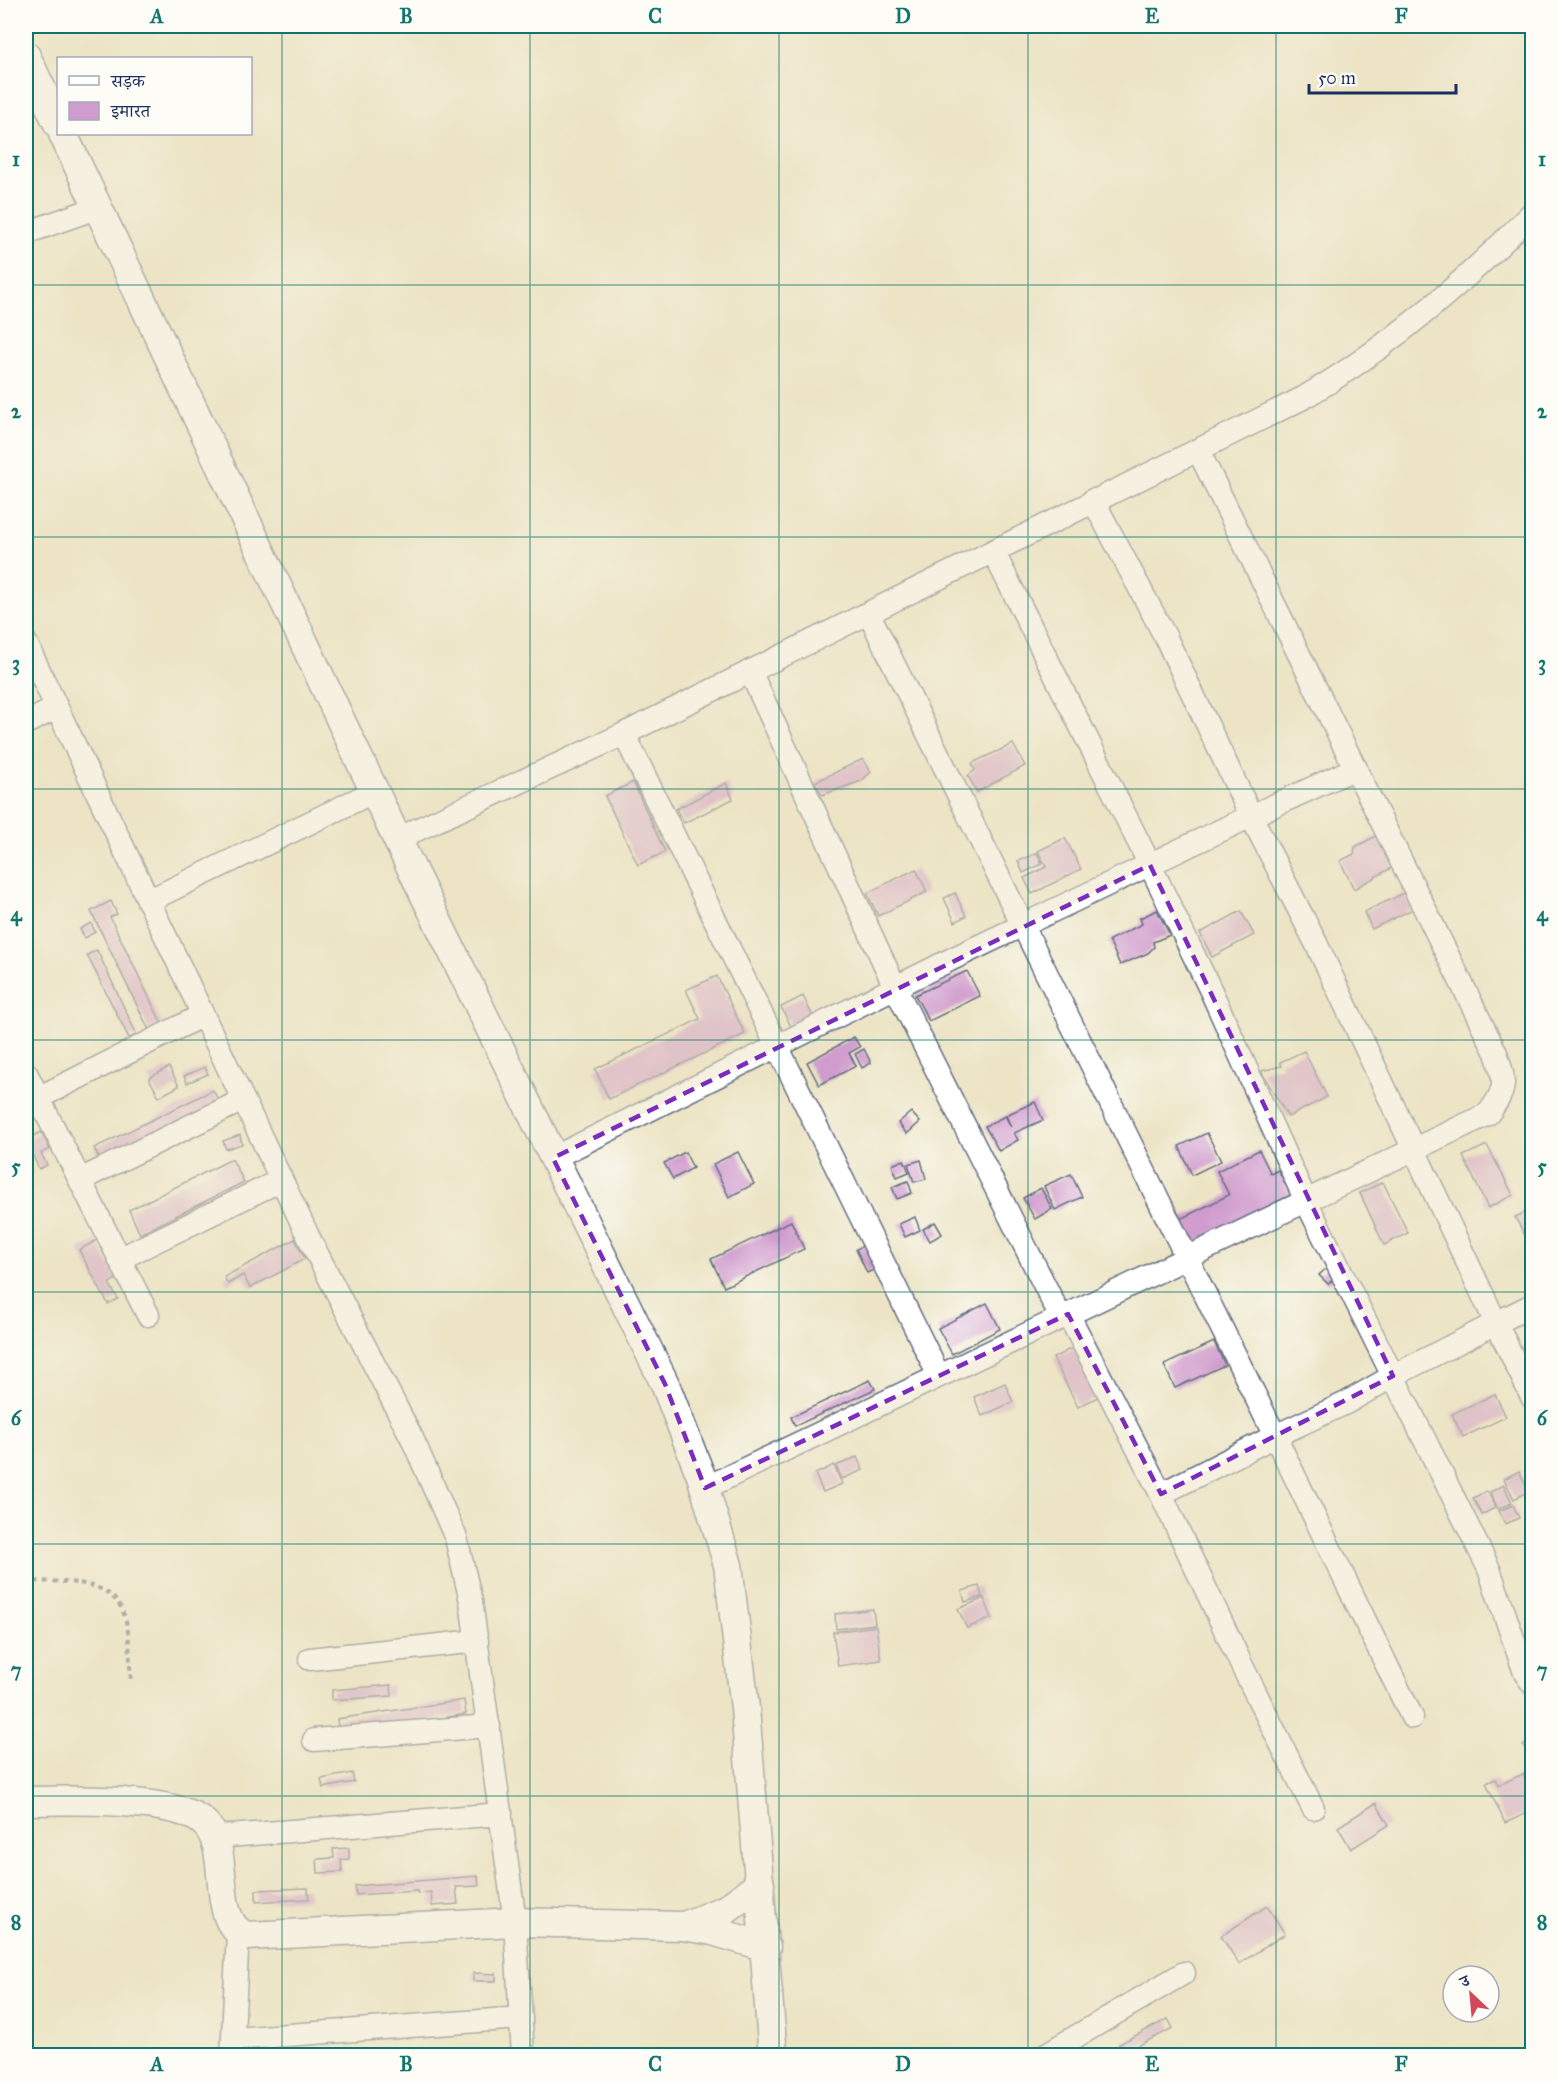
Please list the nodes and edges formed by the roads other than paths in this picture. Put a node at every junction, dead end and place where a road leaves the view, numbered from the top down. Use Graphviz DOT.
graph roads {
  1 [pos="26,56"];
  2 [pos="57,122"];
  3 [pos="63,135"];
  4 [pos="99,207"];
  5 [pos="1533,213"];
  6 [pos="26,233"];
  7 [pos="1198,450"];
  8 [pos="1093,500"];
  9 [pos="993,551"];
  10 [pos="869,614"];
  11 [pos="26,643"];
  12 [pos="750,671"];
  13 [pos="56,708"];
  14 [pos="26,723"];
  15 [pos="624,734"];
  16 [pos="1356,768"];
  17 [pos="375,791"];
  18 [pos="1251,816"];
  19 [pos="397,839"];
  20 [pos="1150,865"];
  21 [pos="148,901"];
  22 [pos="1024,925"];
  23 [pos="895,987"];
  24 [pos="203,1015"];
  25 [pos="776,1046"];
  26 [pos="26,1073"];
  27 [pos="243,1100"];
  28 [pos="32,1101"];
  29 [pos="1413,1147"];
  30 [pos="553,1158"];
  31 [pos="80,1180"];
  32 [pos="281,1180"];
  33 [pos="1305,1199"];
  34 [pos="1186,1258"];
  35 [pos="119,1259"];
  36 [pos="1533,1305"];
  37 [pos="148,1316"];
  38 [pos="1065,1316"];
  39 [pos="1496,1323"];
  40 [pos="939,1376"];
  41 [pos="1393,1376"];
  42 [pos="1533,1397"];
  43 [pos="1275,1436"];
  44 [pos="705,1488"];
  45 [pos="1161,1494"];
  46 [pos="477,1641"];
  47 [pos="310,1659"];
  48 [pos="1533,1683"];
  49 [pos="1412,1717"];
  50 [pos="489,1726"];
  51 [pos="314,1740"];
  52 [pos="26,1801"];
  53 [pos="1313,1808"];
  54 [pos="501,1814"];
  55 [pos="216,1837"];
  56 [pos="760,1884"];
  57 [pos="515,1922"];
  58 [pos="682,1926"];
  59 [pos="238,1932"];
  60 [pos="766,1947"];
  61 [pos="1184,1973"];
  62 [pos="521,2018"];
  63 [pos="233,2047"];
  64 [pos="523,2055"];
  65 [pos="772,2055"];
  66 [pos="1043,2055"];
  1 -- 2 [label="main road"];
  3 -- 4 [label="main road"];
  4 -- 6 [label="street"];
  4 -- 17 [label="main road"];
  5 -- 7 [label="street"];
  7 -- 8 [label="street"];
  7 -- 16 [label="street"];
  8 -- 9 [label="street"];
  8 -- 18 [label="street"];
  9 -- 10 [label="street"];
  9 -- 20 [label="street"];
  10 -- 12 [label="street"];
  10 -- 22 [label="street"];
  11 -- 13 [label="street"];
  12 -- 15 [label="street"];
  12 -- 23 [label="street"];
  13 -- 14 [label="street"];
  13 -- 21 [label="street"];
  15 -- 19 [label="street"];
  15 -- 25 [label="street"];
  16 -- 18 [label="street"];
  16 -- 29 [label="street"];
  17 -- 19 [label="main road"];
  17 -- 21 [label="street"];
  18 -- 20 [label="street"];
  18 -- 29 [label="street"];
  19 -- 30 [label="main road"];
  20 -- 22 [label="street"];
  20 -- 33 [label="street"];
  21 -- 24 [label="street"];
  22 -- 23 [label="street"];
  22 -- 34 [label="street"];
  23 -- 25 [label="street"];
  23 -- 38 [label="street"];
  24 -- 27 [label="street"];
  24 -- 28 [label="street"];
  25 -- 30 [label="street"];
  25 -- 40 [label="street"];
  26 -- 28 [label="street"];
  27 -- 31 [label="street"];
  27 -- 32 [label="street"];
  28 -- 31 [label="street"];
  29 -- 33 [label="street"];
  29 -- 39 [label="street"];
  30 -- 44 [label="main road"];
  31 -- 35 [label="street"];
  32 -- 35 [label="street"];
  32 -- 46 [label="street"];
  33 -- 34 [label="street"];
  33 -- 41 [label="street"];
  34 -- 38 [label="street"];
  34 -- 43 [label="street"];
  35 -- 37 [label="street"];
  36 -- 39 [label="street"];
  38 -- 40 [label="street"];
  38 -- 45 [label="street"];
  39 -- 41 [label="street"];
  39 -- 42 [label="street"];
  40 -- 44 [label="street"];
  41 -- 43 [label="street"];
  41 -- 48 [label="street"];
  43 -- 45 [label="street"];
  43 -- 49 [label="street"];
  44 -- 56 [label="main road"];
  45 -- 53 [label="street"];
  46 -- 47 [label="street"];
  46 -- 50 [label="street"];
  50 -- 51 [label="street"];
  50 -- 54 [label="street"];
  52 -- 55 [label="main road"];
  54 -- 55 [label="street"];
  54 -- 57 [label="street"];
  55 -- 59 [label="main road"];
  56 -- 58 [label="main road"];
  56 -- 60 [label="main road"];
  57 -- 58 [label="main road"];
  57 -- 59 [label="main road"];
  57 -- 62 [label="street"];
  58 -- 60 [label="main road"];
  59 -- 63 [label="street"];
  60 -- 65 [label="main road"];
  61 -- 66 [label="street"];
  62 -- 63 [label="street"];
  62 -- 64 [label="street"];
}
